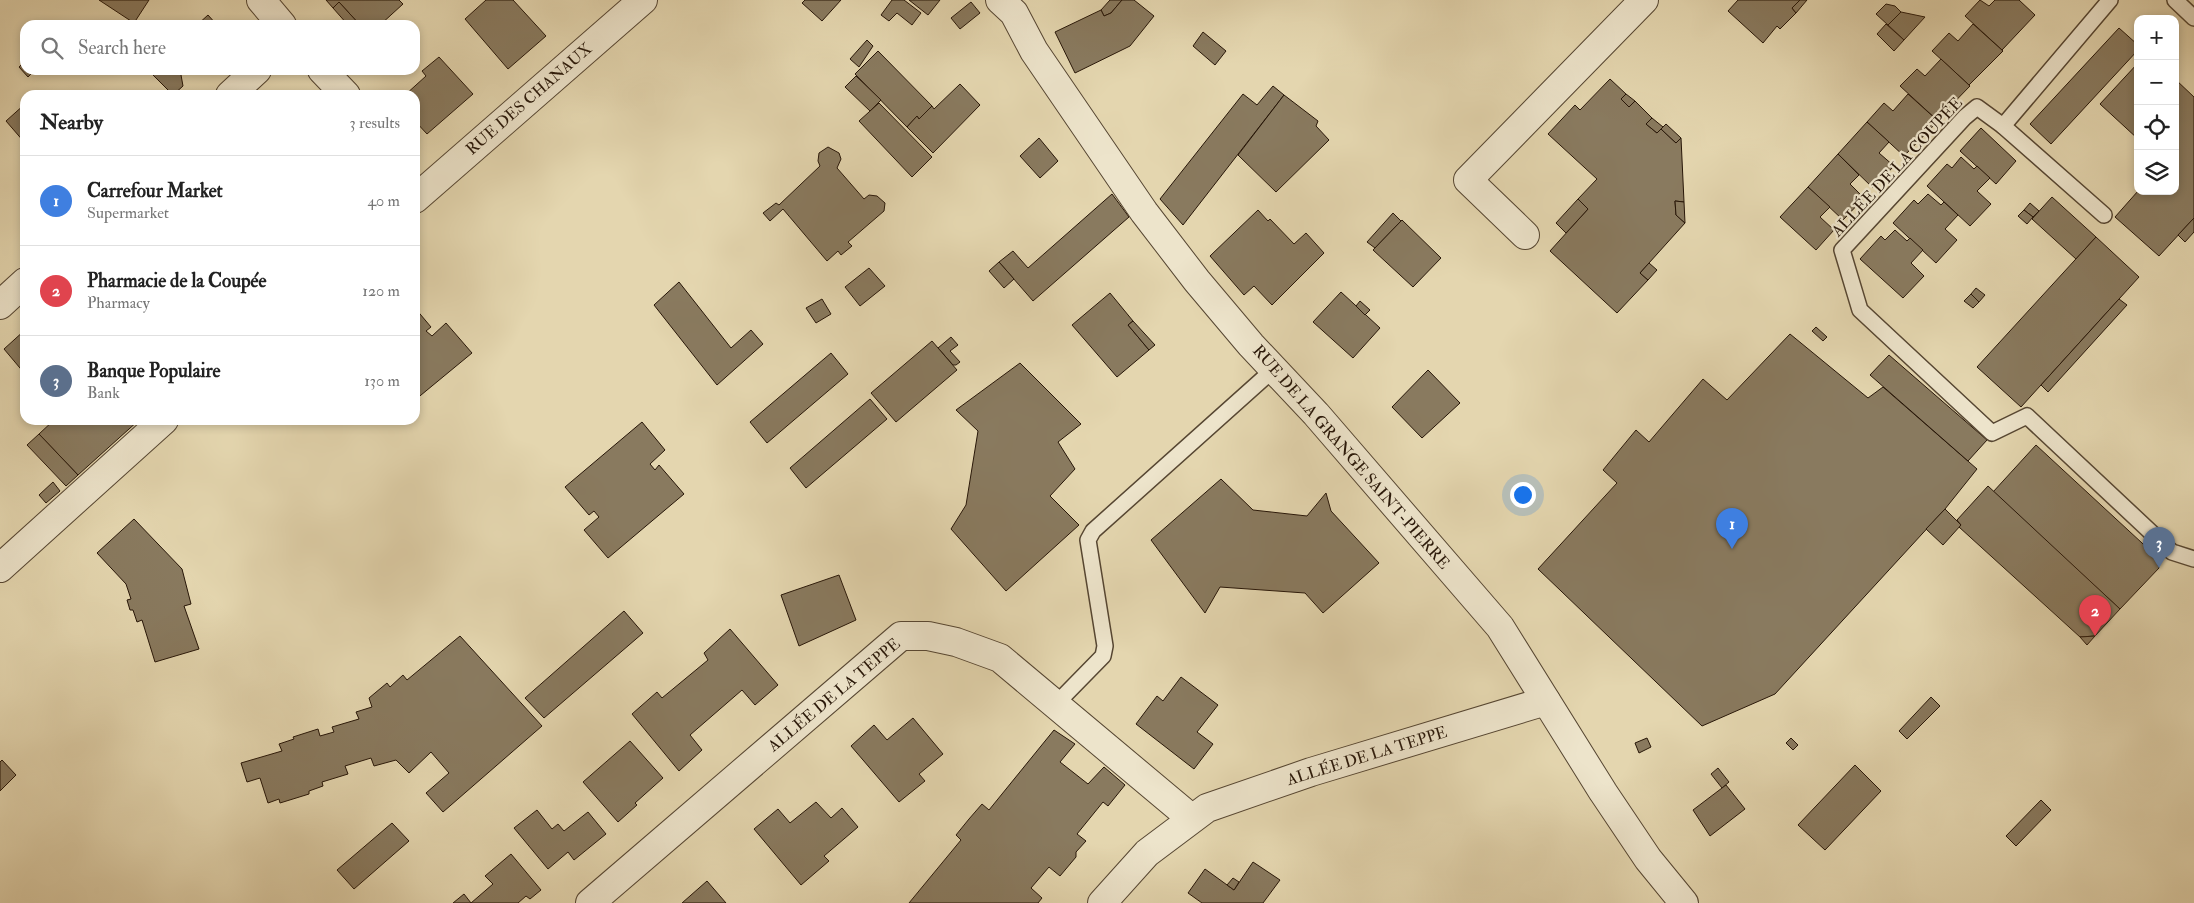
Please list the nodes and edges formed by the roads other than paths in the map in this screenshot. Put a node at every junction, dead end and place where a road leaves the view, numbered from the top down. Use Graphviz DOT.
graph roads {
  1 [pos="261,0"];
  2 [pos="643,0"];
  3 [pos="1644,0"];
  4 [pos="2110,0"];
  5 [pos="2175,0"];
  6 [pos="1010,4"];
  7 [pos="2194,18"];
  8 [pos="278,20"];
  9 [pos="252,75"];
  10 [pos="327,75"];
  11 [pos="235,90"];
  12 [pos="341,90"];
  13 [pos="2003,126"];
  14 [pos="420,185"];
  15 [pos="2104,215"];
  16 [pos="1525,235"];
  17 [pos="20,287"];
  18 [pos="0,305"];
  19 [pos="1274,369"];
  20 [pos="158,425"];
  21 [pos="2194,559"];
  22 [pos="0,568"];
  23 [pos="1546,701"];
  24 [pos="1055,705"];
  25 [pos="1190,818"];
  26 [pos="590,903"];
  27 [pos="1102,903"];
  28 [pos="1684,903"];
  1 -- 8 [label="street"];
  2 -- 14 [label="street, RUE DES CHANAUX"];
  3 -- 16 [label="street"];
  4 -- 13 [label="lane"];
  5 -- 7 [label="lane"];
  6 -- 19 [label="street, RUE DE LA GRANGE SAINT-PIERRE"];
  9 -- 11 [label="street"];
  10 -- 12 [label="street"];
  13 -- 15 [label="lane, ALLÉE DE LA COUPÉE"];
  13 -- 21 [label="lane, ALLÉE DE LA COUPÉE"];
  17 -- 18 [label="street"];
  19 -- 23 [label="street, RUE DE LA GRANGE SAINT-PIERRE"];
  19 -- 24 [label="lane"];
  20 -- 22 [label="street"];
  23 -- 25 [label="street, ALLÉE DE LA TEPPE"];
  23 -- 28 [label="street, RUE DE LA GRANGE SAINT-PIERRE"];
  24 -- 25 [label="street, ALLÉE DE LA TEPPE"];
  24 -- 26 [label="street, ALLÉE DE LA TEPPE"];
  25 -- 27 [label="street, ALLÉE DE LA TEPPE"];
}
